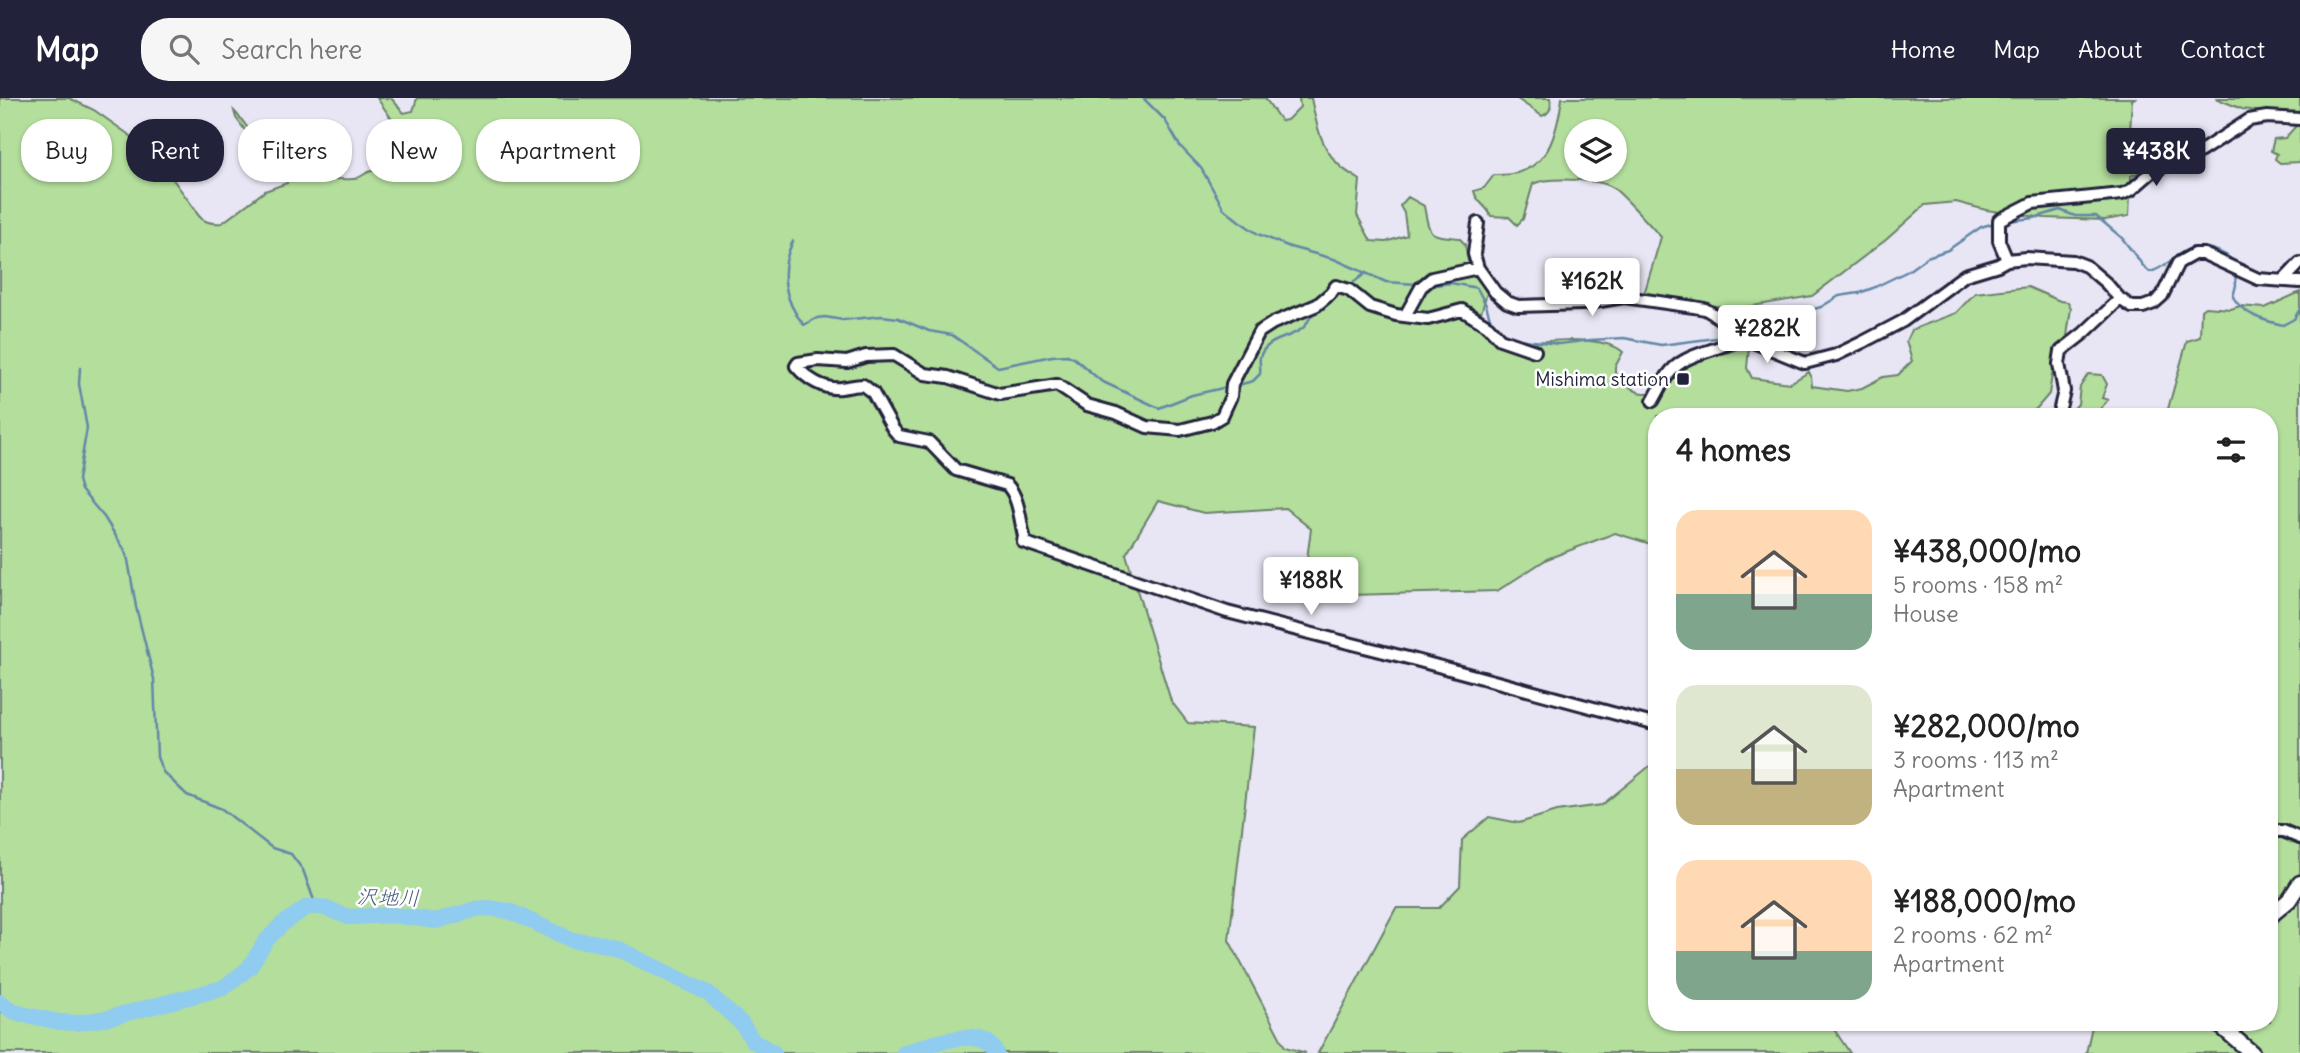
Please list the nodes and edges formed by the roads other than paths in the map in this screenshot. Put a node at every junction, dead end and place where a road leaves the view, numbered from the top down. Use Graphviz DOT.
graph roads {
  1 [pos="2300,119"];
  2 [pos="1478,223"];
  3 [pos="2007,260"];
  4 [pos="2300,263"];
  5 [pos="1478,268"];
  6 [pos="2283,281"];
  7 [pos="2300,282"];
  8 [pos="2120,299"];
  9 [pos="1405,316"];
  10 [pos="1741,337"];
  11 [pos="1535,351"];
  12 [pos="1653,401"];
  13 [pos="2060,408"];
  14 [pos="1648,724"];
  15 [pos="2278,831"];
  16 [pos="2300,838"];
  17 [pos="2300,883"];
  18 [pos="2278,909"];
  19 [pos="2226,1031"];
  20 [pos="2252,1053"];
  1 -- 3 [label="street"];
  2 -- 5 [label="street"];
  3 -- 8 [label="street"];
  3 -- 10 [label="street"];
  4 -- 6 [label="street"];
  5 -- 9 [label="street"];
  5 -- 10 [label="street"];
  6 -- 7 [label="street"];
  6 -- 8 [label="street"];
  8 -- 13 [label="street"];
  9 -- 11 [label="street"];
  9 -- 14 [label="street"];
  10 -- 12 [label="street"];
  15 -- 16 [label="street"];
  17 -- 18 [label="street"];
  19 -- 20 [label="street"];
}
